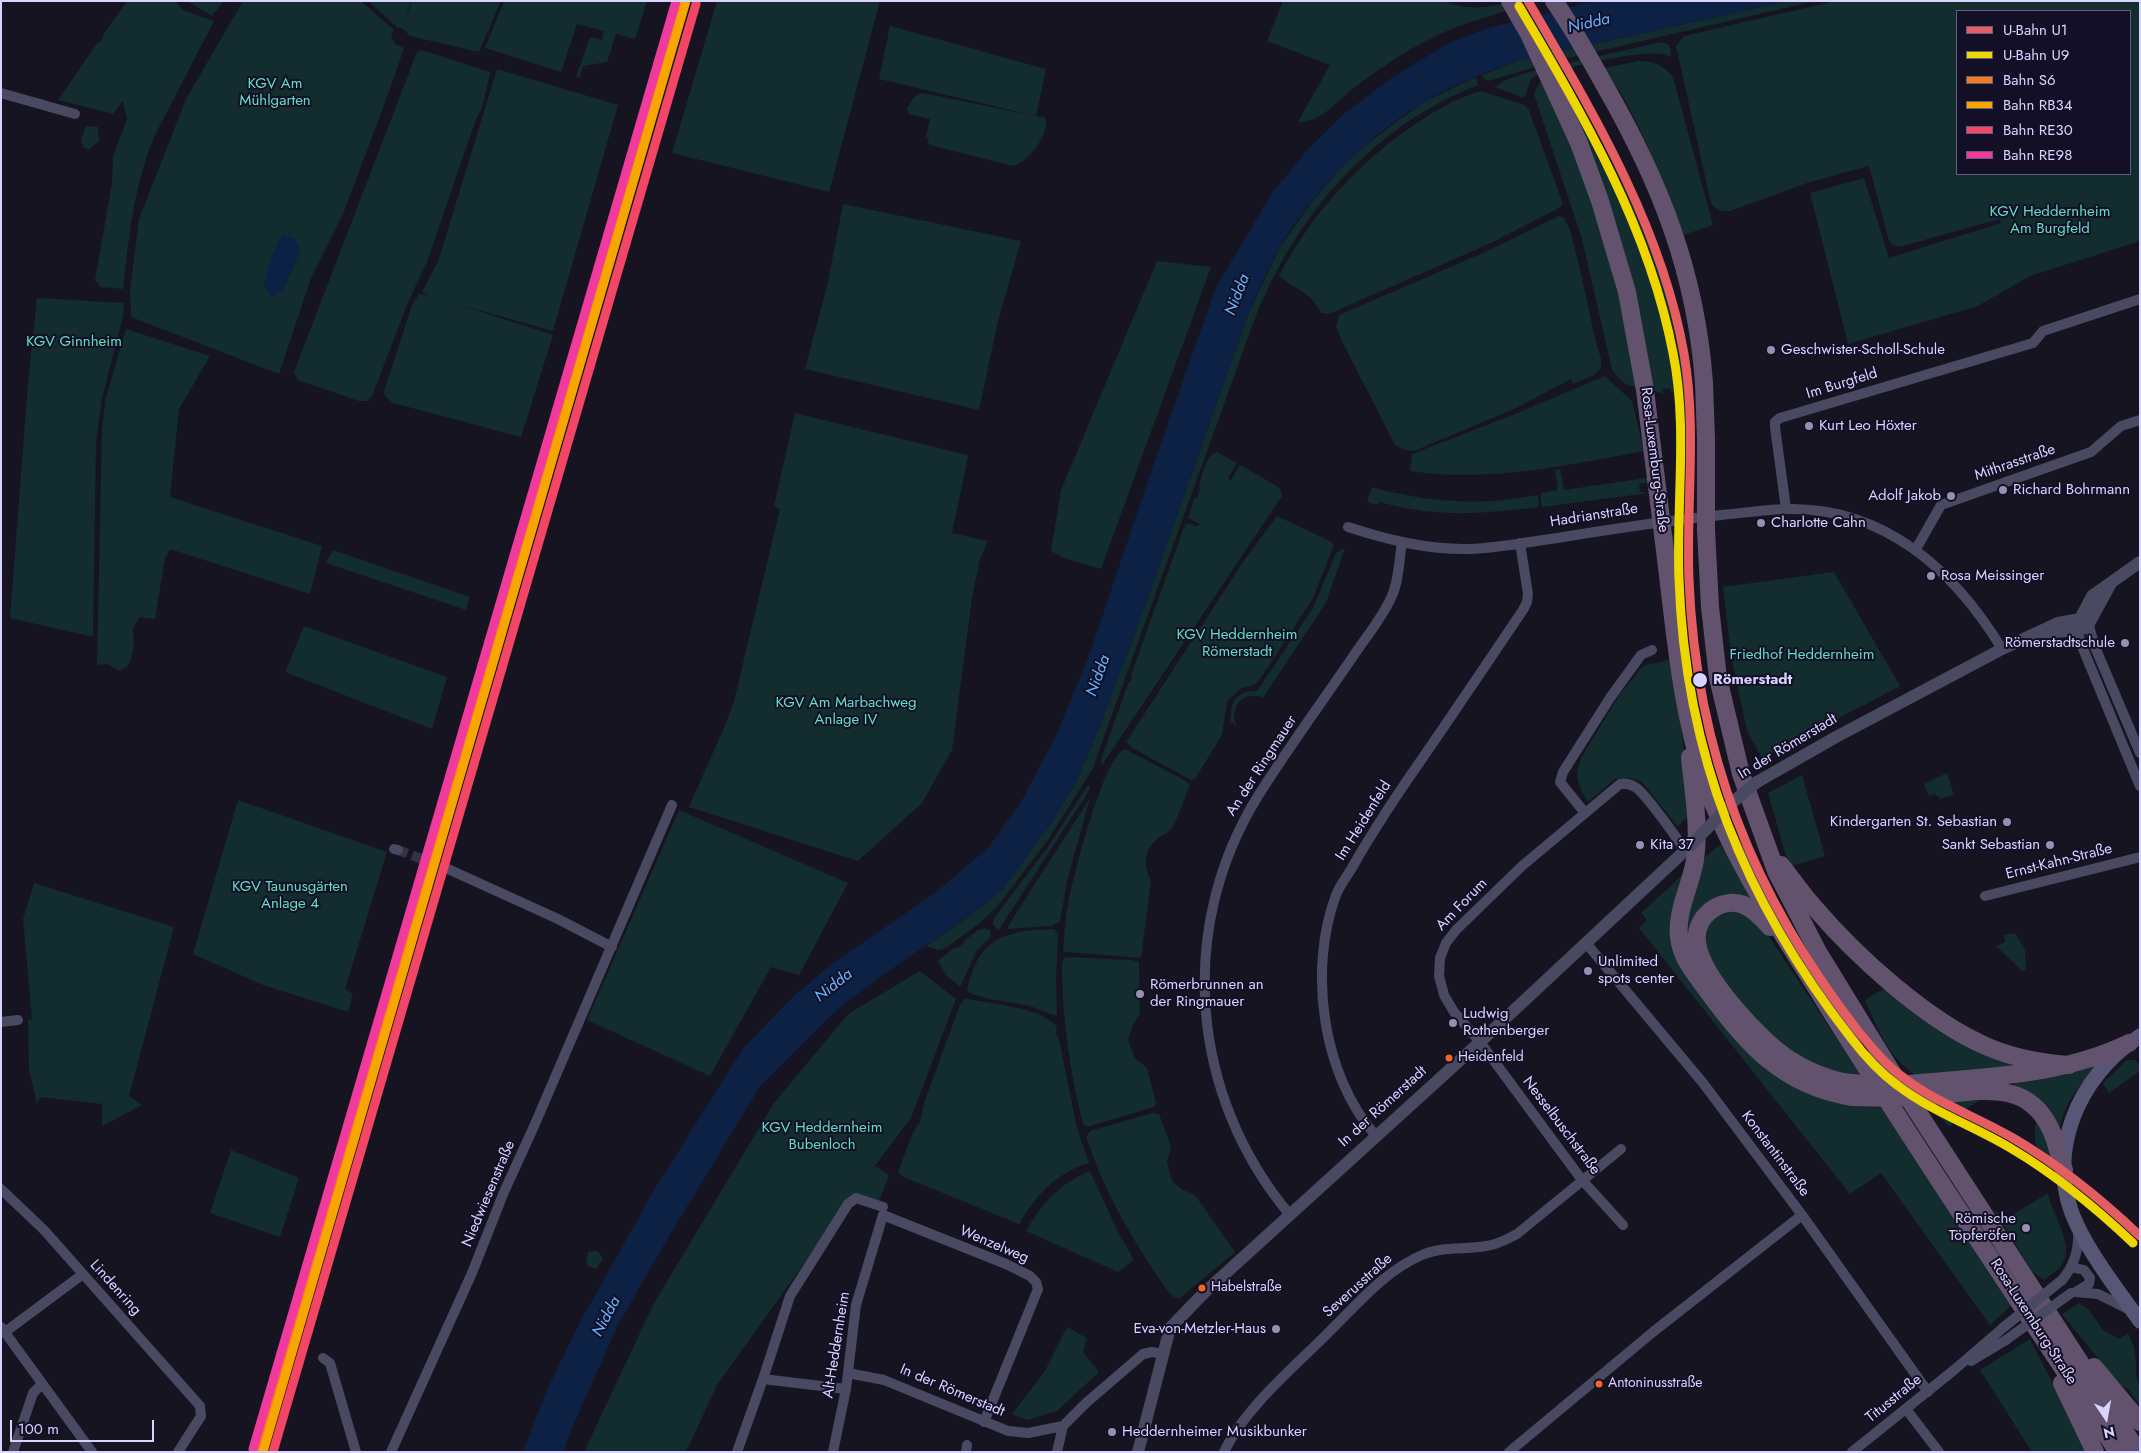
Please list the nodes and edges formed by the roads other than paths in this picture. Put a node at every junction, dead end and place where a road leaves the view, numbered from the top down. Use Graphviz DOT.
graph roads {
  1 [pos="1510,1"];
  2 [pos="1554,1"];
  3 [pos="1,93"];
  4 [pos="75,114"];
  5 [pos="2140,299"];
  6 [pos="2140,420"];
  7 [pos="1786,509"];
  8 [pos="1348,527"];
  9 [pos="1402,542"];
  10 [pos="1520,543"];
  11 [pos="1916,548"];
  12 [pos="2140,562"];
  13 [pos="2082,625"];
  14 [pos="2002,649"];
  15 [pos="1652,650"];
  16 [pos="1687,712"];
  17 [pos="2140,753"];
  18 [pos="2140,786"];
  19 [pos="672,805"];
  20 [pos="1585,813"];
  21 [pos="1762,836"];
  22 [pos="1688,848"];
  23 [pos="2140,857"];
  24 [pos="448,869"];
  25 [pos="1985,896"];
  26 [pos="1586,943"];
  27 [pos="612,947"];
  28 [pos="1800,961"];
  29 [pos="18,1020"];
  30 [pos="1,1022"];
  31 [pos="2134,1039"];
  32 [pos="1480,1042"];
  33 [pos="2069,1065"];
  34 [pos="1847,1089"];
  35 [pos="1937,1089"];
  36 [pos="1376,1136"];
  37 [pos="1621,1149"];
  38 [pos="2064,1170"];
  39 [pos="1582,1180"];
  40 [pos="1,1189"];
  41 [pos="883,1211"];
  42 [pos="1290,1215"];
  43 [pos="1802,1215"];
  44 [pos="1623,1225"];
  45 [pos="2077,1226"];
  46 [pos="2071,1267"];
  47 [pos="83,1274"];
  48 [pos="2073,1292"];
  49 [pos="2138,1319"];
  50 [pos="2053,1321"];
  51 [pos="3,1330"];
  52 [pos="2042,1336"];
  53 [pos="1163,1354"];
  54 [pos="323,1358"];
  55 [pos="1954,1370"];
  56 [pos="848,1373"];
  57 [pos="763,1379"];
  58 [pos="42,1384"];
  59 [pos="846,1389"];
  60 [pos="1928,1392"];
  61 [pos="1906,1409"];
  62 [pos="984,1422"];
  63 [pos="2140,1422"];
  64 [pos="1063,1426"];
  65 [pos="13,1452"];
  66 [pos="92,1452"];
  67 [pos="178,1452"];
  68 [pos="356,1452"];
  69 [pos="391,1452"];
  70 [pos="737,1452"];
  71 [pos="833,1452"];
  72 [pos="1057,1452"];
  73 [pos="1138,1452"];
  74 [pos="1224,1452"];
  75 [pos="1509,1452"];
  76 [pos="1852,1452"];
  77 [pos="1939,1452"];
  78 [pos="2096,1452"];
  79 [pos="2118,1452"];
  80 [pos="2138,1452"];
  1 -- 16 [label="highway, Rosa-Luxemburg-Straße, bridge"];
  2 -- 21 [label="highway, Rosa-Luxemburg-Straße, bridge"];
  3 -- 4 [label="street"];
  5 -- 7 [label="street, Im Burgfeld"];
  6 -- 11 [label="street, Mithrasstraße"];
  7 -- 10 [label="street, Hadrianstraße"];
  7 -- 11 [label="street, Hadrianstraße"];
  8 -- 9 [label="street, Hadrianstraße"];
  9 -- 10 [label="street, Hadrianstraße"];
  9 -- 42 [label="street, An der Ringmauer"];
  10 -- 36 [label="street, Im Heidenfeld"];
  11 -- 14 [label="street, Hadrianstraße"];
  12 -- 13 [label="street"];
  13 -- 14 [label="street, In der Römerstadt"];
  13 -- 17 [label="street"];
  13 -- 18 [label="street"];
  14 -- 22 [label="street, In der Römerstadt, bridge"];
  15 -- 20 [label="street"];
  16 -- 28 [label="highway, Rosa-Luxemburg-Straße"];
  16 -- 34 [label="highway"];
  19 -- 27 [label="street, Niedwiesenstraße"];
  20 -- 22 [label="street, Am Forum"];
  20 -- 32 [label="street, Am Forum"];
  21 -- 33 [label="highway"];
  21 -- 50 [label="highway, Rosa-Luxemburg-Straße"];
  22 -- 26 [label="street, In der Römerstadt"];
  23 -- 25 [label="street, Ernst-Kahn-Straße"];
  24 -- 27 [label="street"];
  26 -- 32 [label="street, In der Römerstadt"];
  26 -- 43 [label="street, Konstantinstraße"];
  27 -- 69 [label="street, Niedwiesenstraße"];
  28 -- 34 [label="highway"];
  28 -- 52 [label="highway, Rosa-Luxemburg-Straße"];
  29 -- 30 [label="street"];
  31 -- 33 [label="highway"];
  31 -- 38 [label="main road"];
  32 -- 36 [label="street, In der Römerstadt"];
  32 -- 39 [label="street, Nesselbuschstraße"];
  33 -- 35 [label="highway"];
  34 -- 35 [label="highway, bridge"];
  35 -- 38 [label="highway"];
  36 -- 42 [label="street, In der Römerstadt"];
  37 -- 39 [label="street, Severusstraße"];
  38 -- 45 [label="main road"];
  39 -- 44 [label="street, Nesselbuschstraße"];
  39 -- 74 [label="street, Severusstraße"];
  40 -- 47 [label="street, Lindenring"];
  41 -- 56 [label="street, Alt-Heddernheim"];
  41 -- 57 [label="street, Wenzelweg"];
  41 -- 62 [label="street, Wenzelweg"];
  42 -- 53 [label="street, In der Römerstadt"];
  43 -- 60 [label="street, Konstantinstraße"];
  43 -- 75 [label="street"];
  45 -- 46 [label="street, Titusstraße"];
  45 -- 49 [label="main road"];
  46 -- 48 [label="street, Titusstraße"];
  46 -- 55 [label="street, Titusstraße, bridge"];
  47 -- 51 [label="street"];
  47 -- 67 [label="street, Lindenring"];
  48 -- 49 [label="street"];
  48 -- 55 [label="street, Titusstraße, bridge"];
  50 -- 63 [label="highway"];
  50 -- 80 [label="highway, Rosa-Luxemburg-Straße"];
  51 -- 58 [label="street"];
  52 -- 78 [label="highway"];
  52 -- 79 [label="highway, Rosa-Luxemburg-Straße"];
  53 -- 64 [label="street"];
  53 -- 73 [label="street, In der Römerstadt"];
  54 -- 68 [label="street"];
  55 -- 60 [label="street, Titusstraße"];
  56 -- 59 [label="street, Alt-Heddernheim"];
  56 -- 62 [label="street, In der Römerstadt"];
  57 -- 59 [label="street"];
  57 -- 70 [label="street"];
  58 -- 65 [label="street"];
  58 -- 66 [label="street"];
  59 -- 71 [label="street, Alt-Heddernheim"];
  60 -- 61 [label="street, Titusstraße"];
  61 -- 76 [label="street, Titusstraße"];
  61 -- 77 [label="street"];
  62 -- 64 [label="street, In der Römerstadt"];
  64 -- 72 [label="street"];
}
